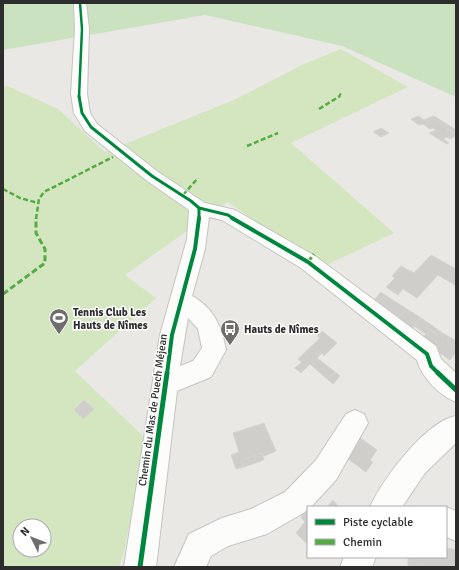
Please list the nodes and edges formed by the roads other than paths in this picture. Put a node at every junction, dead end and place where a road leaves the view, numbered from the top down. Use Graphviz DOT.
graph roads {
  1 [pos="80,3"];
  2 [pos="199,208"];
  3 [pos="180,301"];
  4 [pos="166,384"];
  5 [pos="456,390"];
  6 [pos="355,423"];
  7 [pos="456,429"];
  8 [pos="392,505"];
  9 [pos="141,567"];
  10 [pos="190,567"];
  1 -- 2 [label="street"];
  2 -- 3 [label="street, Chemin du Mas de Puech Méjean"];
  2 -- 5 [label="street"];
  3 -- 4 [label="street, Chemin du Mas de Puech Méjean"];
  3 -- 4 [label="street"];
  4 -- 9 [label="street, Chemin du Mas de Puech Méjean"];
  6 -- 10 [label="street"];
  7 -- 8 [label="street"];
}
